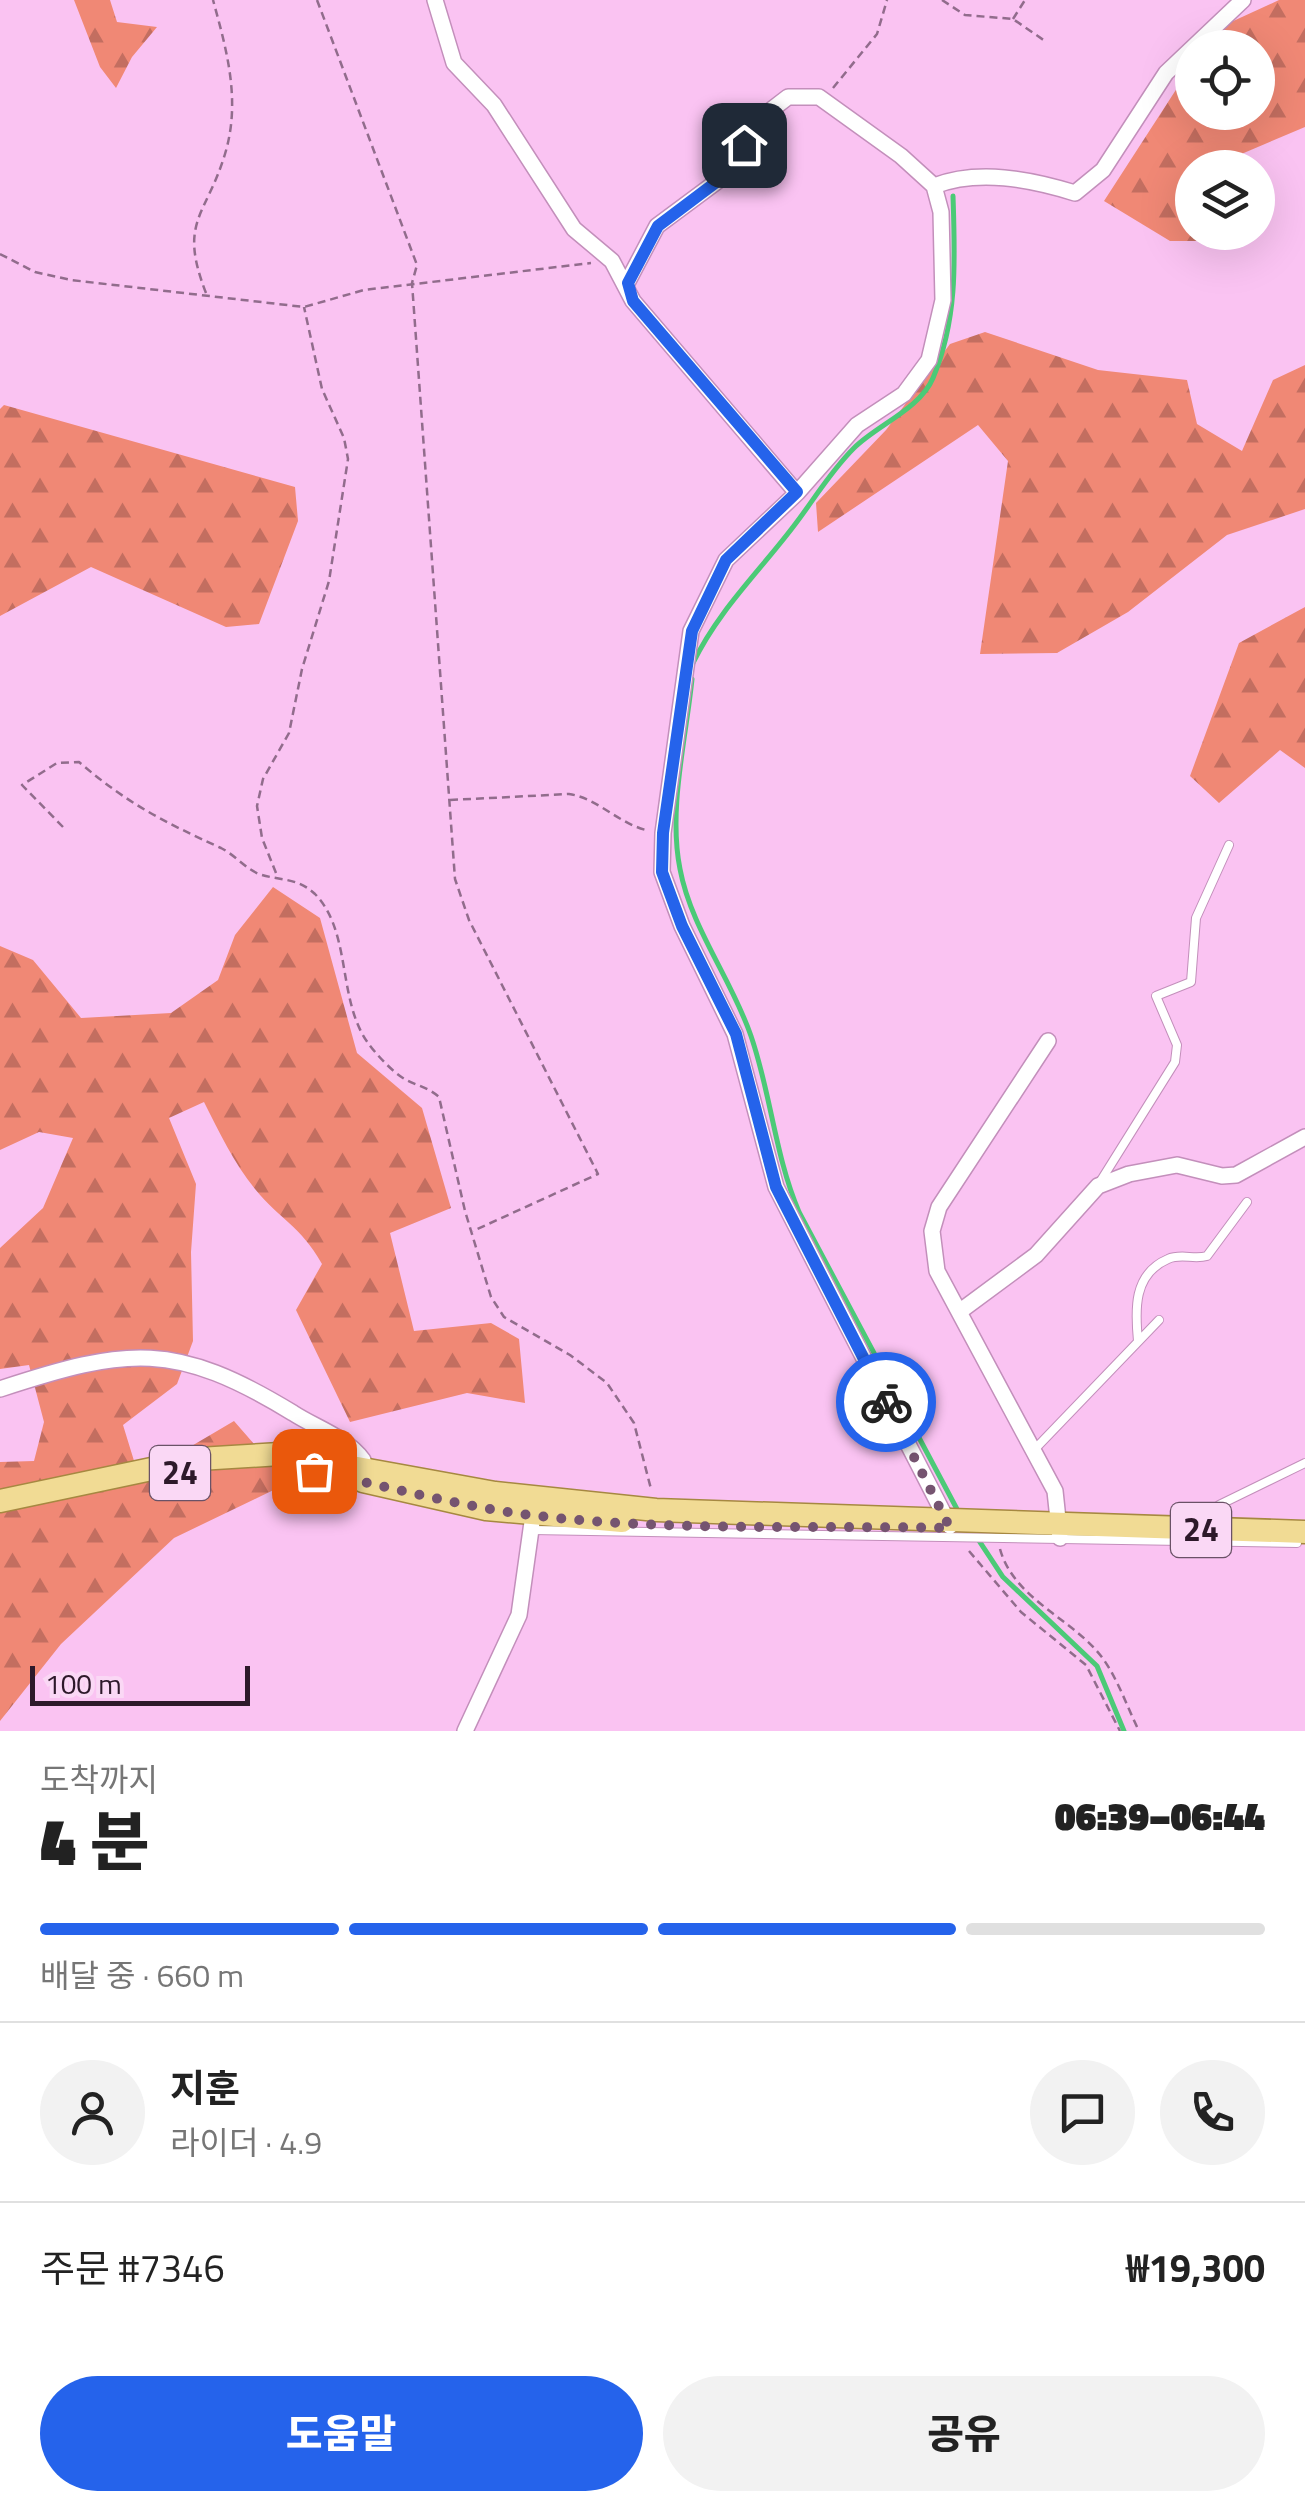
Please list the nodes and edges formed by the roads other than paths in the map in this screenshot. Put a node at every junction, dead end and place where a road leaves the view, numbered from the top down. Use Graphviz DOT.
graph roads {
  1 [pos="435,0"];
  2 [pos="1242,0"];
  3 [pos="934,186"];
  4 [pos="628,283"];
  5 [pos="797,492"];
  6 [pos="1229,845"];
  7 [pos="1048,1041"];
  8 [pos="1305,1137"];
  9 [pos="1098,1186"];
  10 [pos="1247,1202"];
  11 [pos="959,1312"];
  12 [pos="1159,1320"];
  13 [pos="1138,1341"];
  14 [pos="0,1389"];
  15 [pos="1034,1450"];
  16 [pos="1305,1463"];
  17 [pos="364,1475"];
  18 [pos="0,1502"];
  19 [pos="0,1511"];
  20 [pos="533,1515"];
  21 [pos="966,1526"];
  22 [pos="1060,1529"];
  23 [pos="1195,1530"];
  24 [pos="1305,1532"];
  25 [pos="1305,1543"];
  26 [pos="465,1731"];
  1 -- 4 [label="street"];
  2 -- 3 [label="street"];
  3 -- 4 [label="street"];
  3 -- 5 [label="street"];
  4 -- 5 [label="street"];
  5 -- 21 [label="street"];
  6 -- 9 [label="lane"];
  7 -- 11 [label="street"];
  8 -- 9 [label="street"];
  9 -- 11 [label="street"];
  10 -- 13 [label="lane"];
  11 -- 15 [label="street"];
  12 -- 13 [label="lane"];
  13 -- 15 [label="lane"];
  14 -- 17 [label="street"];
  15 -- 22 [label="street"];
  16 -- 23 [label="lane"];
  17 -- 18 [label="main road, 24"];
  17 -- 19 [label="main road, 24"];
  17 -- 20 [label="main road, 24"];
  20 -- 21 [label="main road, 24"];
  20 -- 21 [label="main road, 24"];
  20 -- 26 [label="street"];
  21 -- 22 [label="main road, 24"];
  22 -- 23 [label="main road, 24"];
  22 -- 25 [label="lane"];
  23 -- 24 [label="main road, 24"];
}
